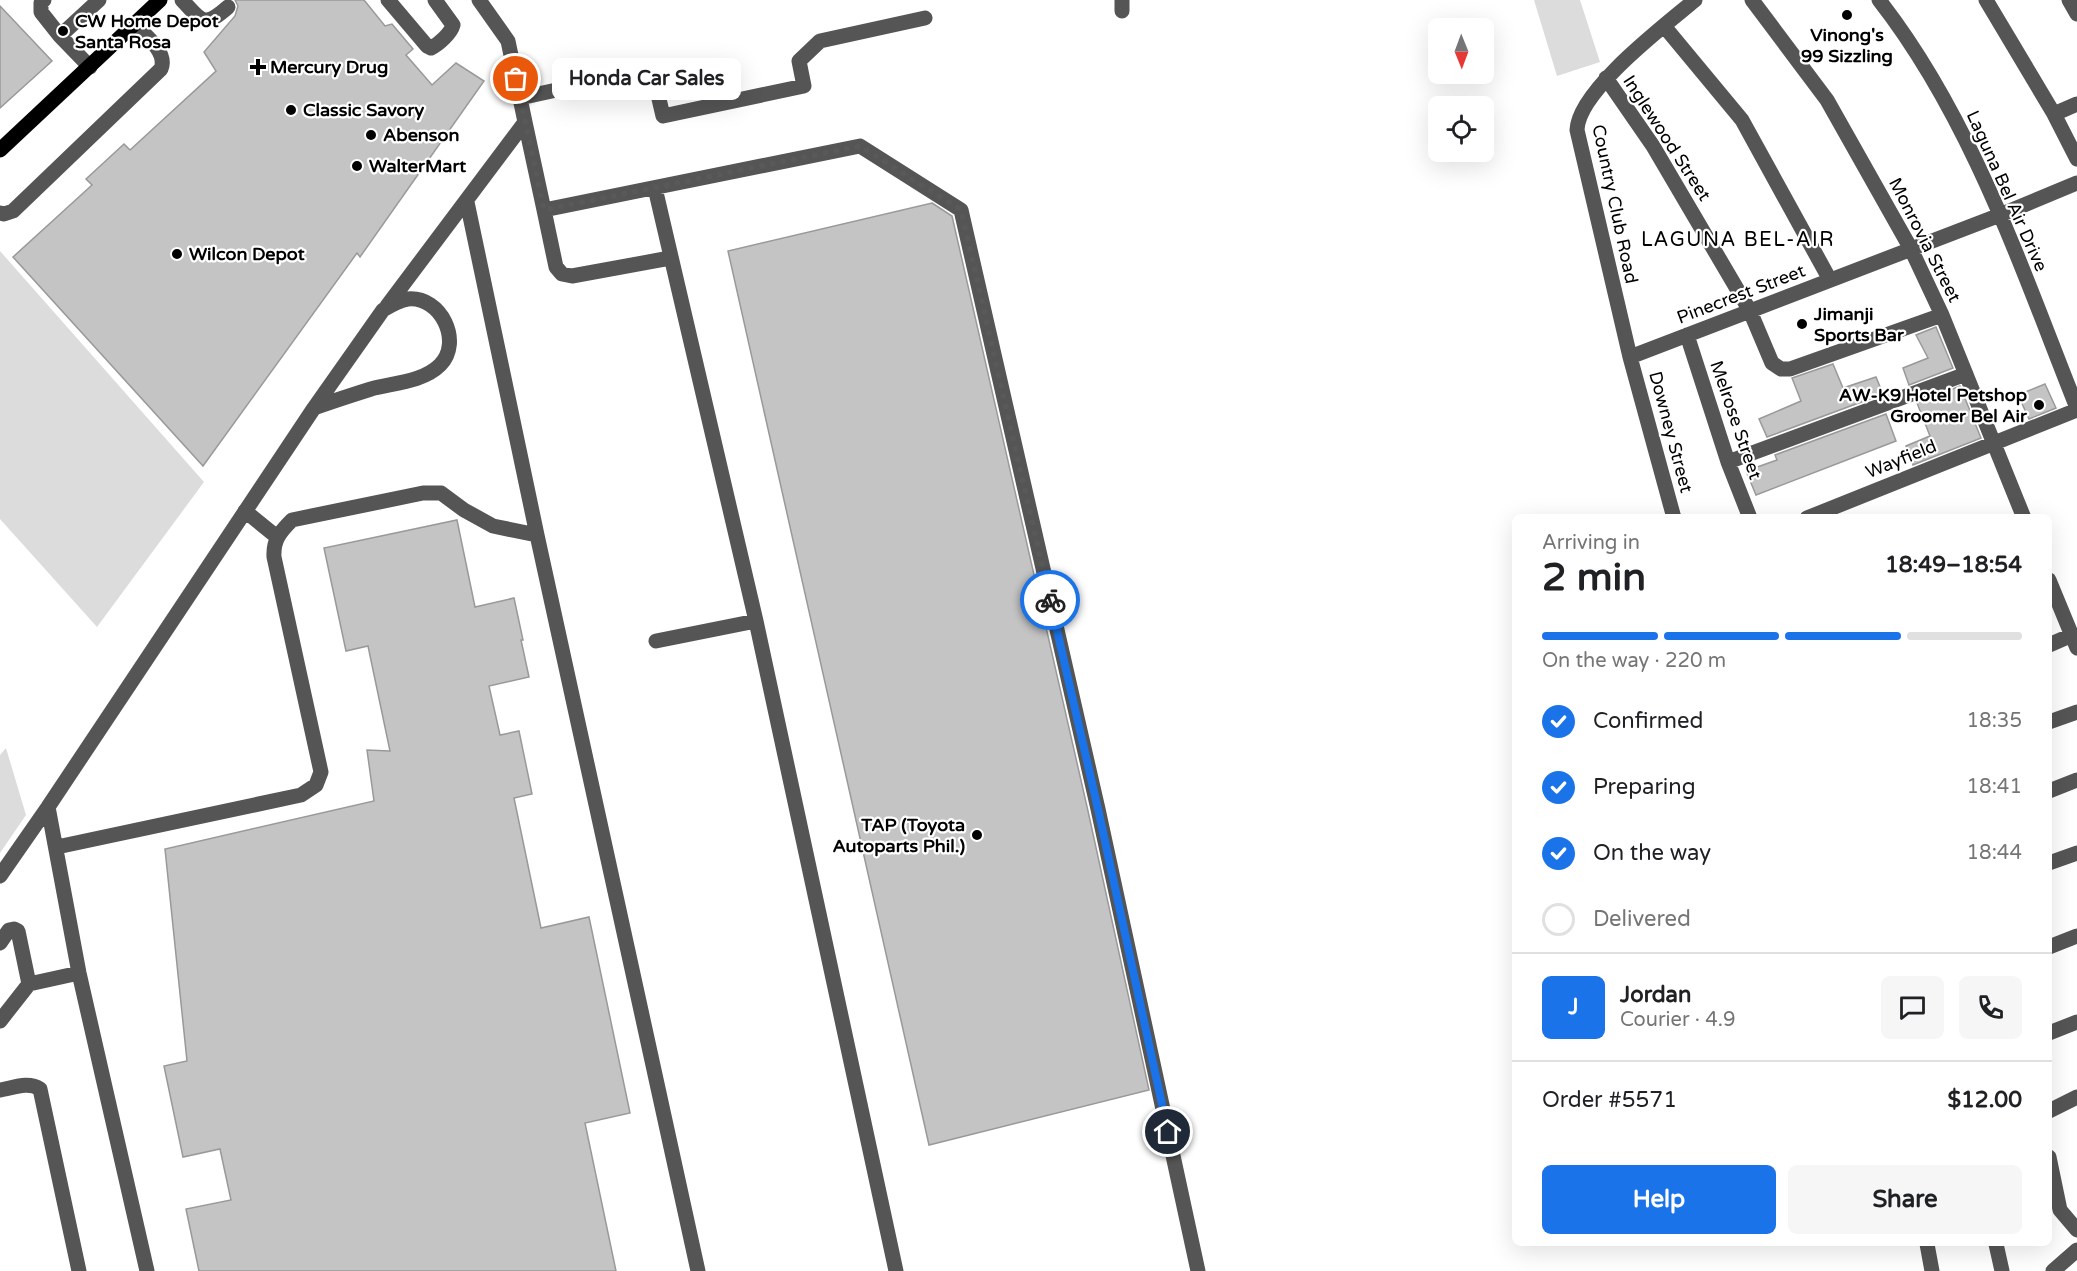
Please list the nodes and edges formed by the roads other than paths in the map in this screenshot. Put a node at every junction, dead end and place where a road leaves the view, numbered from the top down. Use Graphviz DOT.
graph roads {
  1 [pos="44,0"];
  2 [pos="99,0"];
  3 [pos="160,0"];
  4 [pos="182,0"];
  5 [pos="388,0"];
  6 [pos="435,0"];
  7 [pos="479,0"];
  8 [pos="1695,0"];
  9 [pos="1752,0"];
  10 [pos="1879,0"];
  11 [pos="1986,0"];
  12 [pos="2069,0"];
  13 [pos="228,7"];
  14 [pos="2077,14"];
  15 [pos="925,18"];
  16 [pos="134,24"];
  17 [pos="1664,26"];
  18 [pos="60,36"];
  19 [pos="90,67"];
  20 [pos="1606,78"];
  21 [pos="520,98"];
  22 [pos="2077,104"];
  23 [pos="2054,114"];
  24 [pos="525,122"];
  25 [pos="0,150"];
  26 [pos="2077,159"];
  27 [pos="2077,183"];
  28 [pos="655,188"];
  29 [pos="467,202"];
  30 [pos="544,210"];
  31 [pos="0,213"];
  32 [pos="2000,215"];
  33 [pos="1911,249"];
  34 [pos="670,258"];
  35 [pos="1830,280"];
  36 [pos="383,310"];
  37 [pos="1750,311"];
  38 [pos="1942,315"];
  39 [pos="1688,335"];
  40 [pos="1630,357"];
  41 [pos="1966,374"];
  42 [pos="314,408"];
  43 [pos="2077,409"];
  44 [pos="1994,443"];
  45 [pos="1728,462"];
  46 [pos="245,511"];
  47 [pos="1673,514"];
  48 [pos="1748,514"];
  49 [pos="1817,514"];
  50 [pos="2020,514"];
  51 [pos="537,535"];
  52 [pos="277,537"];
  53 [pos="2052,587"];
  54 [pos="756,621"];
  55 [pos="656,641"];
  56 [pos="2075,642"];
  57 [pos="2052,645"];
  58 [pos="2077,712"];
  59 [pos="2052,721"];
  60 [pos="2077,780"];
  61 [pos="2052,790"];
  62 [pos="48,807"];
  63 [pos="57,847"];
  64 [pos="2077,853"];
  65 [pos="2052,862"];
  66 [pos="0,876"];
  67 [pos="2077,936"];
  68 [pos="0,944"];
  69 [pos="2052,946"];
  70 [pos="79,973"];
  71 [pos="29,984"];
  72 [pos="0,1021"];
  73 [pos="2077,1022"];
  74 [pos="2052,1032"];
  75 [pos="0,1090"];
  76 [pos="2077,1097"];
  77 [pos="2052,1110"];
  78 [pos="2052,1171"];
  79 [pos="2077,1230"];
  80 [pos="1927,1246"];
  81 [pos="1996,1246"];
  82 [pos="2077,1250"];
  83 [pos="79,1271"];
  84 [pos="147,1271"];
  85 [pos="698,1271"];
  86 [pos="896,1271"];
  87 [pos="1198,1271"];
  88 [pos="1932,1271"];
  89 [pos="2002,1271"];
  90 [pos="2053,1271"];
  1 -- 18 [label="street"];
  2 -- 18 [label="street"];
  3 -- 16 [label="main road"];
  4 -- 13 [label="street"];
  5 -- 6 [label="street"];
  7 -- 21 [label="street"];
  8 -- 17 [label="street, Country Club Road"];
  9 -- 33 [label="street, Monrovia Street"];
  10 -- 32 [label="street, Laguna Bel Air Drive"];
  11 -- 23 [label="street"];
  12 -- 14 [label="street"];
  15 -- 21 [label="street"];
  16 -- 19 [label="main road"];
  16 -- 31 [label="street"];
  17 -- 20 [label="street, Country Club Road"];
  17 -- 35 [label="street"];
  18 -- 19 [label="street"];
  19 -- 25 [label="main road"];
  20 -- 37 [label="street, Inglewood Street"];
  20 -- 40 [label="street, Country Club Road"];
  21 -- 24 [label="street"];
  22 -- 23 [label="street"];
  23 -- 26 [label="street"];
  24 -- 29 [label="street"];
  24 -- 30 [label="street"];
  27 -- 32 [label="street, Pinecrest Street"];
  28 -- 30 [label="street"];
  28 -- 34 [label="street"];
  28 -- 87 [label="street"];
  29 -- 36 [label="street"];
  29 -- 51 [label="street"];
  30 -- 34 [label="street"];
  32 -- 33 [label="street, Pinecrest Street"];
  32 -- 43 [label="street, Laguna Bel Air Drive"];
  33 -- 35 [label="street, Pinecrest Street"];
  33 -- 38 [label="street, Monrovia Street"];
  34 -- 54 [label="street"];
  35 -- 37 [label="street, Pinecrest Street"];
  36 -- 42 [label="street"];
  36 -- 42 [label="street"];
  37 -- 38 [label="street, Inglewood Street"];
  37 -- 39 [label="street, Pinecrest Street"];
  38 -- 41 [label="street, Monrovia Street"];
  39 -- 40 [label="street, Pinecrest Street"];
  39 -- 45 [label="street, Melrose Street"];
  40 -- 47 [label="street, Downey Street"];
  41 -- 44 [label="street, Monrovia Street"];
  41 -- 45 [label="street"];
  42 -- 46 [label="street"];
  43 -- 44 [label="street, Wayfield"];
  44 -- 49 [label="street, Wayfield"];
  44 -- 50 [label="street, Monrovia Street"];
  45 -- 48 [label="street, Melrose Street"];
  46 -- 52 [label="street"];
  46 -- 62 [label="street"];
  51 -- 52 [label="street"];
  51 -- 85 [label="street"];
  52 -- 63 [label="street"];
  53 -- 56 [label="street"];
  54 -- 55 [label="street"];
  54 -- 86 [label="street"];
  56 -- 57 [label="street"];
  58 -- 59 [label="street"];
  60 -- 61 [label="street"];
  62 -- 63 [label="street"];
  62 -- 66 [label="street"];
  63 -- 70 [label="street"];
  64 -- 65 [label="street"];
  67 -- 69 [label="street"];
  68 -- 71 [label="street"];
  70 -- 71 [label="street"];
  70 -- 84 [label="street"];
  71 -- 72 [label="street"];
  73 -- 74 [label="street"];
  75 -- 83 [label="street"];
  76 -- 77 [label="street"];
  78 -- 79 [label="street"];
  80 -- 88 [label="street"];
  81 -- 89 [label="street"];
  82 -- 90 [label="street"];
}
